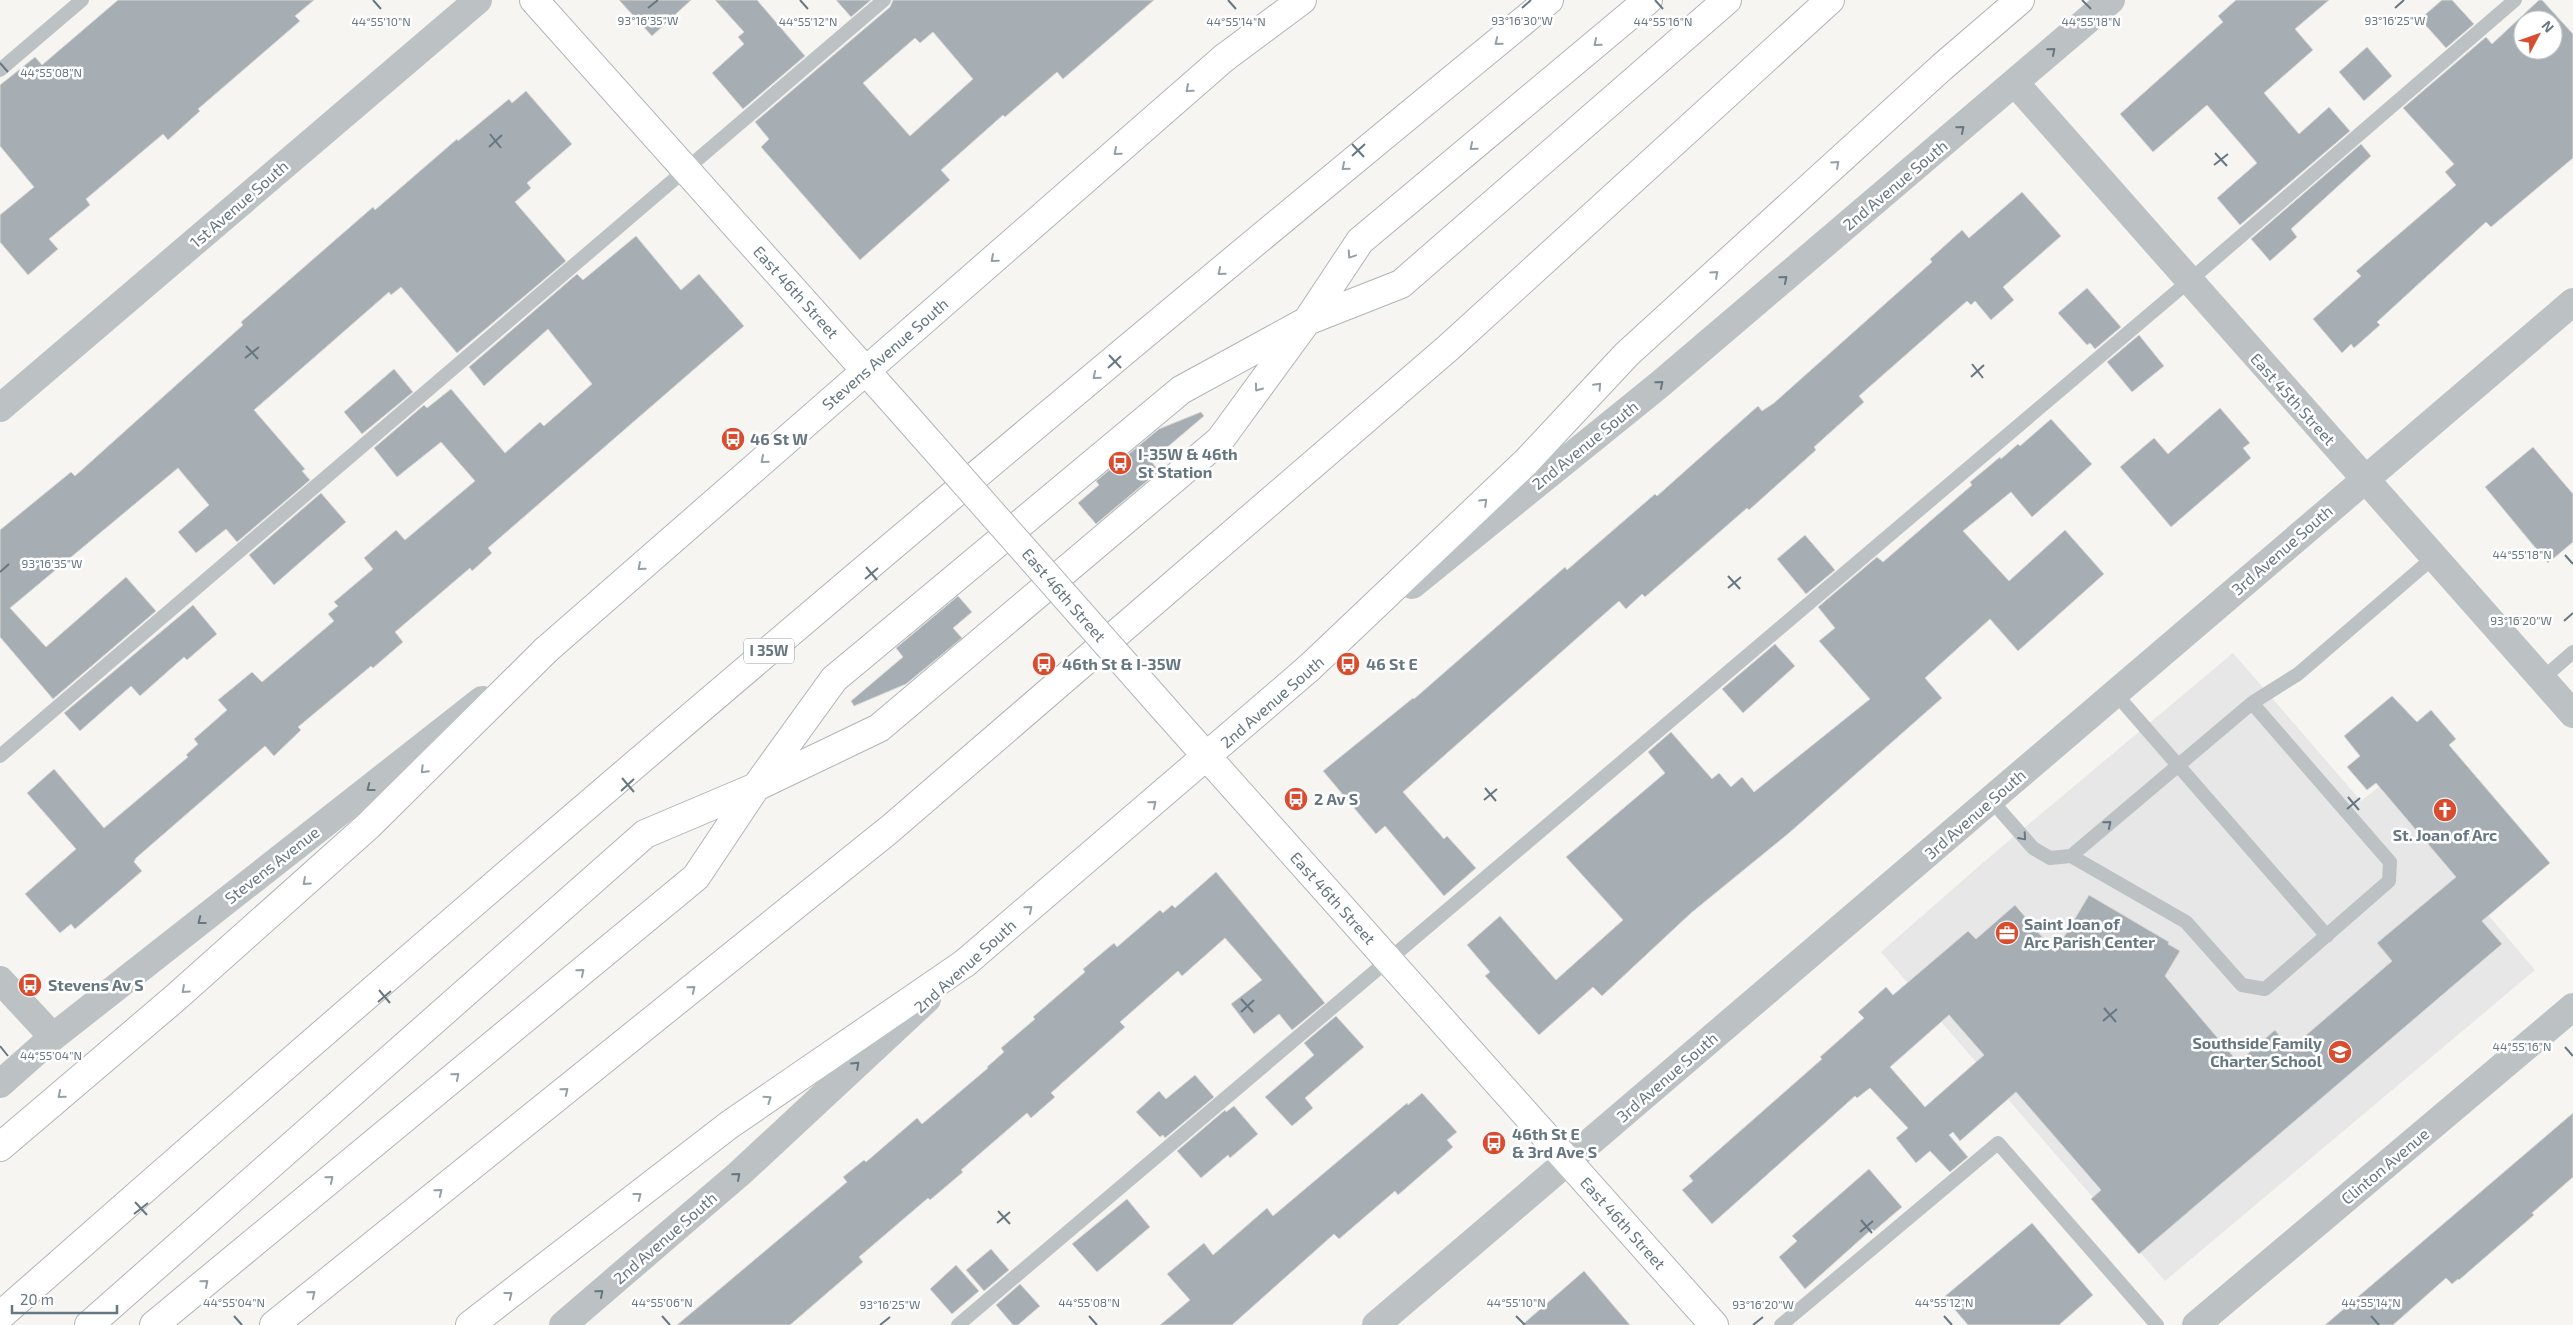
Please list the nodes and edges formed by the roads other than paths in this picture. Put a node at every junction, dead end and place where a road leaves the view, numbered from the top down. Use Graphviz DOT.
graph roads {
  1 [pos="82,0"];
  2 [pos="478,0"];
  3 [pos="534,0"];
  4 [pos="884,0"];
  5 [pos="1290,0"];
  6 [pos="1302,0"];
  7 [pos="1549,0"];
  8 [pos="1648,0"];
  9 [pos="1727,0"];
  10 [pos="1830,0"];
  11 [pos="2020,0"];
  12 [pos="2111,0"];
  13 [pos="2515,0"];
  14 [pos="1224,58"];
  15 [pos="0,70"];
  16 [pos="2016,83"];
  17 [pos="686,170"];
  18 [pos="2189,281"];
  19 [pos="2573,302"];
  20 [pos="1307,321"];
  21 [pos="866,371"];
  22 [pos="0,408"];
  23 [pos="2365,479"];
  24 [pos="2434,557"];
  25 [pos="546,650"];
  26 [pos="2573,652"];
  27 [pos="1310,668"];
  28 [pos="2542,679"];
  29 [pos="2115,693"];
  30 [pos="2252,703"];
  31 [pos="2573,714"];
  32 [pos="0,756"];
  33 [pos="1207,758"];
  34 [pos="2178,765"];
  35 [pos="756,787"];
  36 [pos="1991,800"];
  37 [pos="2071,856"];
  38 [pos="2327,936"];
  39 [pos="1389,960"];
  40 [pos="965,964"];
  41 [pos="0,980"];
  42 [pos="2573,1007"];
  43 [pos="53,1038"];
  44 [pos="0,1084"];
  45 [pos="0,1147"];
  46 [pos="1568,1162"];
  47 [pos="0,1316"];
  48 [pos="89,1325"];
  49 [pos="154,1325"];
  50 [pos="274,1325"];
  51 [pos="470,1325"];
  52 [pos="563,1325"];
  53 [pos="958,1325"];
  54 [pos="1376,1325"];
  55 [pos="1714,1325"];
  56 [pos="1781,1325"];
  57 [pos="2158,1325"];
  58 [pos="2196,1325"];
  1 -- 15 [label="lane"];
  2 -- 22 [label="street, 1st Avenue South"];
  3 -- 17 [label="main road, East 46th Street"];
  4 -- 17 [label="lane"];
  5 -- 14 [label="street"];
  6 -- 14 [label="main road, Stevens Avenue South"];
  7 -- 47 [label="main road, I 35W, one-way"];
  8 -- 20 [label="main road, one-way"];
  9 -- 20 [label="main road"];
  50 -- 10 [label="main road, one-way"];
  27 -- 11 [label="main road, one-way"];
  16 -- 12 [label="street, 2nd Avenue South, one-way"];
  13 -- 18 [label="lane"];
  14 -- 21 [label="main road, Stevens Avenue South, one-way"];
  16 -- 18 [label="street, East 45th Street"];
  27 -- 16 [label="street, 2nd Avenue South, one-way"];
  17 -- 21 [label="main road, East 46th Street"];
  17 -- 32 [label="lane"];
  18 -- 23 [label="street, East 45th Street"];
  18 -- 39 [label="lane"];
  19 -- 23 [label="street, 3rd Avenue South"];
  20 -- 35 [label="main road"];
  20 -- 35 [label="main road, one-way"];
  21 -- 25 [label="main road, Stevens Avenue South, one-way"];
  21 -- 33 [label="main road, East 46th Street, bridge"];
  23 -- 24 [label="street, East 45th Street"];
  23 -- 29 [label="street, 3rd Avenue South"];
  24 -- 28 [label="street, East 45th Street"];
  24 -- 30 [label="lane"];
  25 -- 43 [label="street, Stevens Avenue, one-way"];
  25 -- 45 [label="main road, Stevens Avenue South, one-way"];
  26 -- 28 [label="lane"];
  27 -- 33 [label="main road, 2nd Avenue South"];
  28 -- 31 [label="street, East 45th Street"];
  29 -- 34 [label="lane"];
  29 -- 36 [label="street, 3rd Avenue South"];
  30 -- 34 [label="lane"];
  30 -- 38 [label="lane"];
  33 -- 39 [label="main road, East 46th Street"];
  40 -- 33 [label="main road, 2nd Avenue South, one-way"];
  37 -- 34 [label="lane, one-way"];
  34 -- 38 [label="lane"];
  35 -- 48 [label="main road"];
  49 -- 35 [label="main road, one-way"];
  36 -- 37 [label="lane, one-way"];
  36 -- 46 [label="street, 3rd Avenue South"];
  37 -- 38 [label="lane"];
  39 -- 46 [label="main road, East 46th Street"];
  39 -- 53 [label="lane"];
  51 -- 40 [label="main road, one-way"];
  52 -- 40 [label="street, 2nd Avenue South, one-way"];
  41 -- 43 [label="street"];
  42 -- 58 [label="street, Clinton Avenue"];
  43 -- 44 [label="street, Stevens Avenue"];
  46 -- 54 [label="street, 3rd Avenue South"];
  46 -- 55 [label="main road, East 46th Street"];
  56 -- 57 [label="lane"];
}
